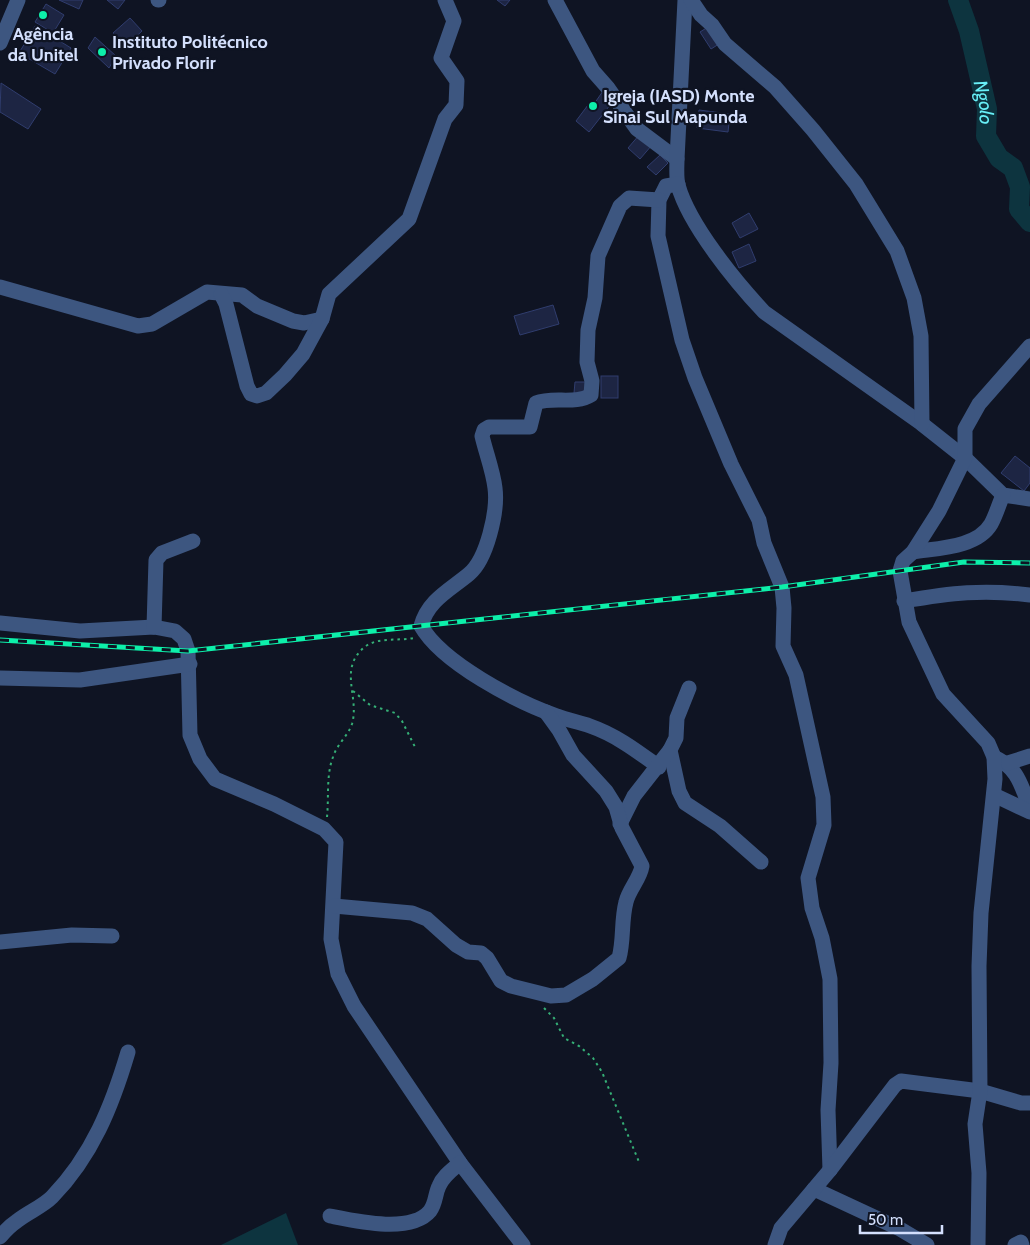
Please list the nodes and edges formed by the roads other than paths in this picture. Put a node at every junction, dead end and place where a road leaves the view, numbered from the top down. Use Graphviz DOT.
graph roads {
  1 [pos="18,0"];
  2 [pos="445,0"];
  3 [pos="555,0"];
  4 [pos="685,0"];
  5 [pos="692,0"];
  6 [pos="0,43"];
  7 [pos="677,159"];
  8 [pos="678,184"];
  9 [pos="659,200"];
  10 [pos="0,287"];
  11 [pos="221,294"];
  12 [pos="322,319"];
  13 [pos="1030,346"];
  14 [pos="922,424"];
  15 [pos="965,458"];
  16 [pos="1002,495"];
  17 [pos="1030,499"];
  18 [pos="193,541"];
  19 [pos="913,552"];
  20 [pos="1030,594"];
  21 [pos="904,601"];
  22 [pos="0,623"];
  23 [pos="154,627"];
  24 [pos="190,664"];
  25 [pos="0,678"];
  26 [pos="689,688"];
  27 [pos="546,712"];
  28 [pos="670,750"];
  29 [pos="1030,756"];
  30 [pos="1001,760"];
  31 [pos="659,767"];
  32 [pos="1025,783"];
  33 [pos="994,795"];
  34 [pos="1030,808"];
  35 [pos="1030,812"];
  36 [pos="620,824"];
  37 [pos="761,862"];
  38 [pos="334,906"];
  39 [pos="112,936"];
  40 [pos="0,942"];
  41 [pos="128,1052"];
  42 [pos="980,1091"];
  43 [pos="1030,1103"];
  44 [pos="460,1163"];
  45 [pos="830,1170"];
  46 [pos="814,1190"];
  47 [pos="330,1216"];
  48 [pos="0,1237"];
  49 [pos="523,1245"];
  50 [pos="775,1245"];
  51 [pos="927,1245"];
  52 [pos="978,1245"];
  53 [pos="1015,1245"];
  54 [pos="1022,1245"];
  1 -- 6 [label="street"];
  2 -- 12 [label="street"];
  3 -- 7 [label="street"];
  4 -- 7 [label="street"];
  5 -- 14 [label="street"];
  7 -- 8 [label="street"];
  8 -- 9 [label="street"];
  8 -- 14 [label="street"];
  9 -- 27 [label="street"];
  9 -- 45 [label="street"];
  10 -- 11 [label="street"];
  11 -- 12 [label="street"];
  11 -- 12 [label="street"];
  13 -- 15 [label="street"];
  14 -- 15 [label="street"];
  15 -- 16 [label="street"];
  15 -- 19 [label="street"];
  16 -- 17 [label="street"];
  16 -- 19 [label="street"];
  18 -- 23 [label="street"];
  19 -- 21 [label="street"];
  20 -- 21 [label="street"];
  21 -- 30 [label="street"];
  22 -- 23 [label="street"];
  23 -- 24 [label="street"];
  24 -- 25 [label="street"];
  24 -- 38 [label="street"];
  26 -- 28 [label="street"];
  27 -- 31 [label="street"];
  27 -- 36 [label="street"];
  28 -- 31 [label="street"];
  28 -- 37 [label="street"];
  29 -- 30 [label="street"];
  30 -- 32 [label="street"];
  30 -- 33 [label="street"];
  31 -- 36 [label="street"];
  32 -- 34 [label="street"];
  33 -- 35 [label="street"];
  33 -- 42 [label="street"];
  36 -- 38 [label="street"];
  38 -- 44 [label="street"];
  39 -- 40 [label="street"];
  41 -- 48 [label="street"];
  42 -- 43 [label="street"];
  42 -- 45 [label="street"];
  42 -- 52 [label="street"];
  44 -- 47 [label="street"];
  44 -- 49 [label="street"];
  45 -- 46 [label="street"];
  46 -- 50 [label="street"];
  46 -- 51 [label="street"];
  53 -- 54 [label="street"];
}
